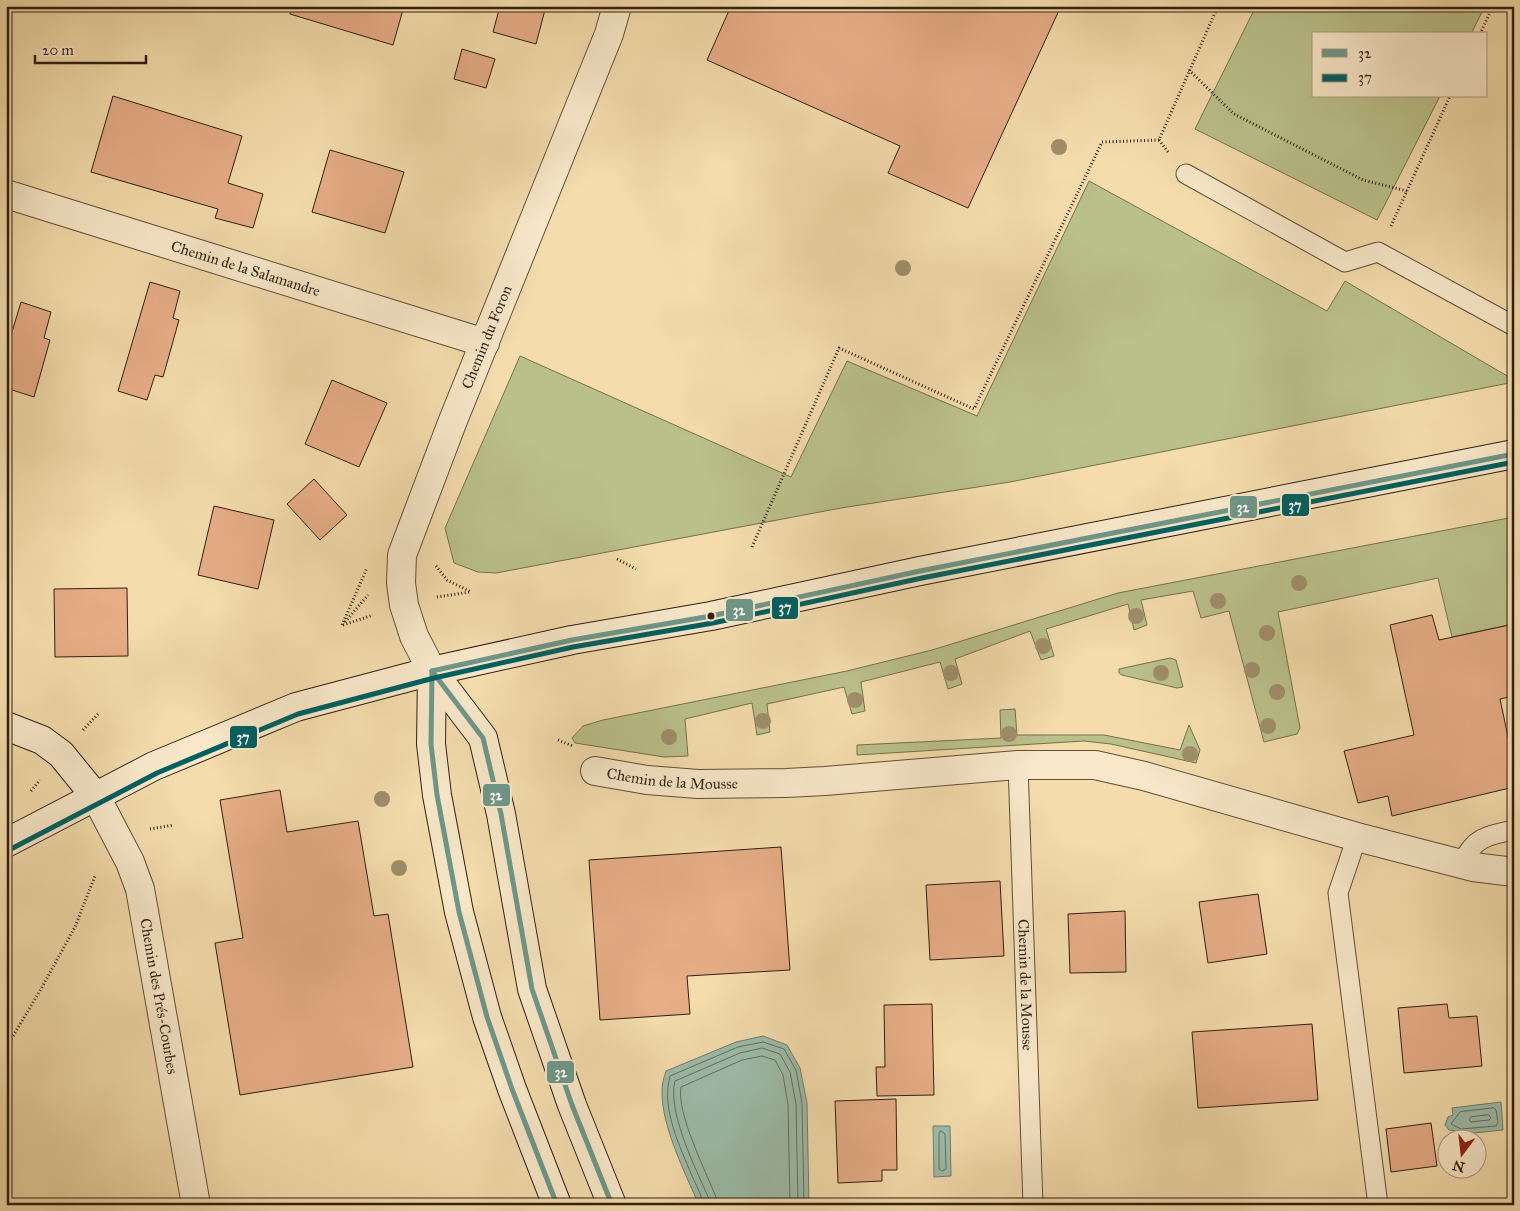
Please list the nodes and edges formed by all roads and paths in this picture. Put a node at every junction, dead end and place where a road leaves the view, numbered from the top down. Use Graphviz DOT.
graph roads {
  1 [pos="617,6"];
  2 [pos="1218,6"];
  3 [pos="1493,6"];
  4 [pos="1481,32"];
  5 [pos="1189,70"];
  6 [pos="1449,98"];
  7 [pos="1159,140"];
  8 [pos="1186,174"];
  9 [pos="1407,191"];
  10 [pos="6,194"];
  11 [pos="1378,252"];
  12 [pos="1514,326"];
  13 [pos="485,343"];
  14 [pos="1514,454"];
  15 [pos="752,547"];
  16 [pos="617,559"];
  17 [pos="636,569"];
  18 [pos="432,671"];
  19 [pos="6,726"];
  20 [pos="1018,765"];
  21 [pos="595,771"];
  22 [pos="96,797"];
  23 [pos="1514,830"];
  24 [pos="1357,837"];
  25 [pos="6,843"];
  26 [pos="1462,864"];
  27 [pos="1514,872"];
  28 [pos="95,876"];
  29 [pos="6,1048"];
  30 [pos="196,1205"];
  31 [pos="557,1205"];
  32 [pos="612,1205"];
  33 [pos="1033,1205"];
  34 [pos="1378,1205"];
  1 -- 13 [label="street, Chemin du Foron"];
  2 -- 5 [label="path"];
  3 -- 4 [label="path"];
  5 -- 7 [label="path"];
  5 -- 9 [label="path"];
  6 -- 9 [label="path"];
  7 -- 8 [label="path"];
  7 -- 15 [label="path"];
  8 -- 11 [label="lane"];
  9 -- 11 [label="path"];
  10 -- 13 [label="street, Chemin de la Salamandre"];
  11 -- 12 [label="lane"];
  13 -- 18 [label="street, Chemin du Foron"];
  14 -- 18 [label="street"];
  16 -- 17 [label="path"];
  18 -- 22 [label="street"];
  18 -- 31 [label="street"];
  18 -- 32 [label="street, Chemin du Foron"];
  19 -- 22 [label="street, Chemin des Prés-Courbes"];
  20 -- 21 [label="street, Chemin de la Mousse"];
  20 -- 24 [label="street, Chemin de la Mousse"];
  20 -- 33 [label="lane, Chemin de la Mousse"];
  22 -- 25 [label="street"];
  22 -- 30 [label="street, Chemin des Prés-Courbes"];
  23 -- 26 [label="lane"];
  24 -- 26 [label="street, Chemin de la Mousse"];
  24 -- 34 [label="lane"];
  26 -- 27 [label="street, Chemin de la Mousse"];
  28 -- 29 [label="path"];
}
